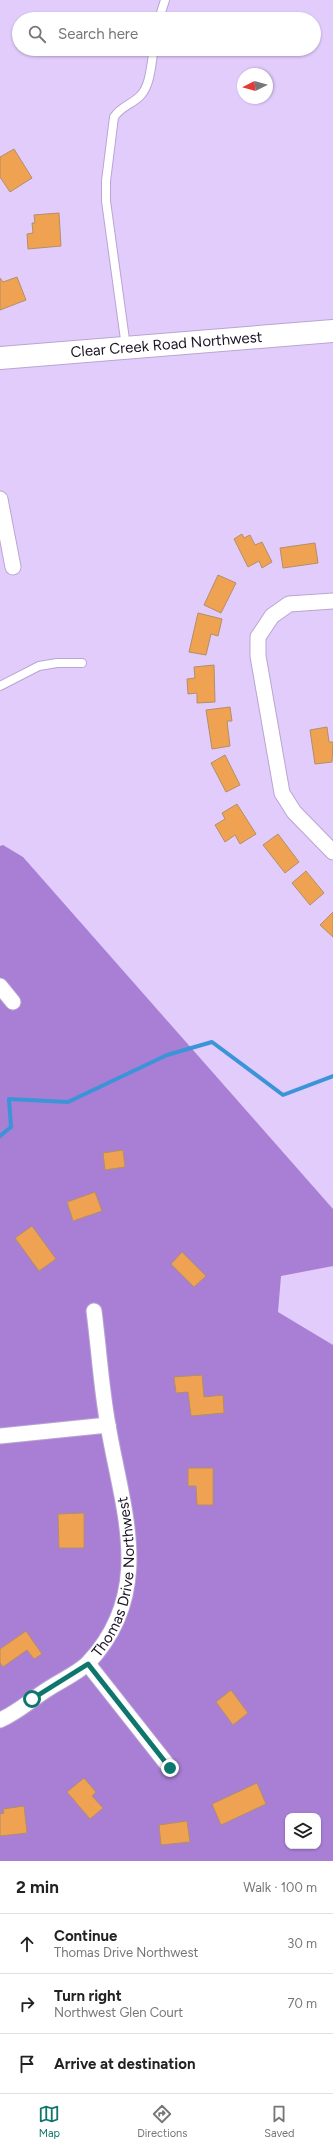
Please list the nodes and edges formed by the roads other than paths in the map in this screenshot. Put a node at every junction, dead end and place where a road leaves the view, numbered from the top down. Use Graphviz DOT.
graph roads {
  1 [pos="165,0"];
  2 [pos="161,12"];
  3 [pos="153,56"];
  4 [pos="333,331"];
  5 [pos="126,348"];
  6 [pos="0,358"];
  7 [pos="0,499"];
  8 [pos="13,567"];
  9 [pos="333,601"];
  10 [pos="82,663"];
  11 [pos="0,686"];
  12 [pos="333,852"];
  13 [pos="0,986"];
  14 [pos="14,1002"];
  15 [pos="94,1311"];
  16 [pos="108,1425"];
  17 [pos="0,1436"];
  18 [pos="88,1664"];
  19 [pos="0,1720"];
  20 [pos="170,1768"];
  1 -- 2 [label="lane"];
  3 -- 5 [label="lane"];
  4 -- 5 [label="main road, Clear Creek Road Northwest"];
  5 -- 6 [label="main road, Clear Creek Road Northwest"];
  7 -- 8 [label="street"];
  9 -- 12 [label="street"];
  10 -- 11 [label="lane"];
  13 -- 14 [label="street"];
  15 -- 16 [label="street, Thomas Drive Northwest"];
  16 -- 17 [label="street"];
  16 -- 18 [label="street, Thomas Drive Northwest"];
  18 -- 19 [label="street, Thomas Drive Northwest"];
  18 -- 20 [label="street"];
}
